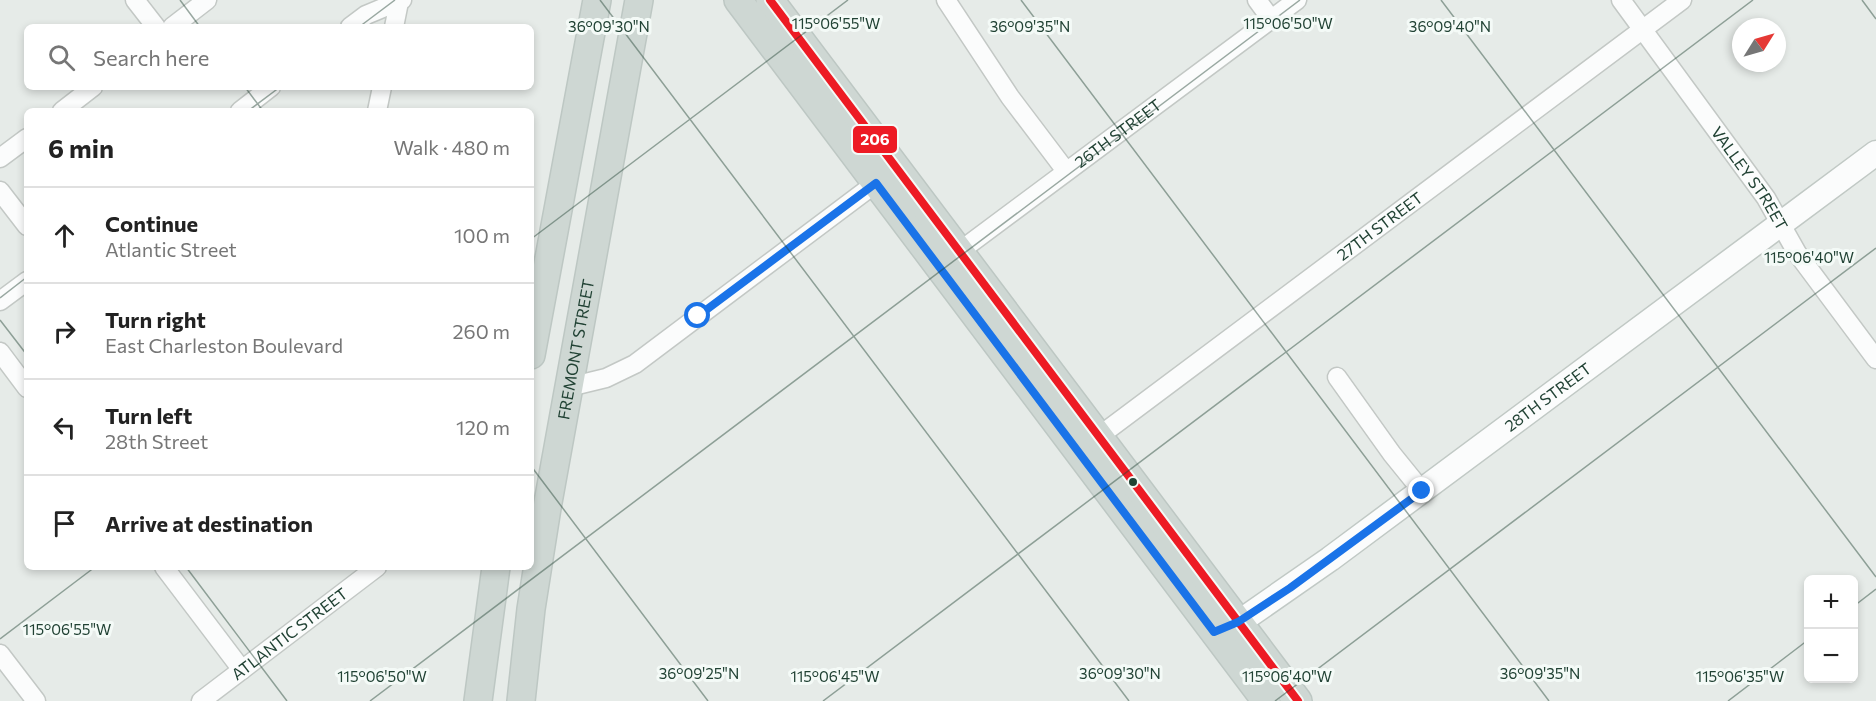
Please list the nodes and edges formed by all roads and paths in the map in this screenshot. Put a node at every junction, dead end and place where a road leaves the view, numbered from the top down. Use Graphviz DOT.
graph roads {
  1 [pos="135,0"];
  2 [pos="207,0"];
  3 [pos="597,0"];
  4 [pos="639,0"];
  5 [pos="738,0"];
  6 [pos="770,0"];
  7 [pos="946,0"];
  8 [pos="1257,0"];
  9 [pos="1297,0"];
  10 [pos="1621,0"];
  11 [pos="1682,0"];
  12 [pos="401,1"];
  13 [pos="1271,19"];
  14 [pos="154,24"];
  15 [pos="176,24"];
  16 [pos="354,24"];
  17 [pos="395,24"];
  18 [pos="1643,29"];
  19 [pos="89,90"];
  20 [pos="267,90"];
  21 [pos="381,90"];
  22 [pos="66,108"];
  23 [pos="244,108"];
  24 [pos="378,108"];
  25 [pos="24,140"];
  26 [pos="1876,153"];
  27 [pos="0,158"];
  28 [pos="1066,171"];
  29 [pos="876,183"];
  30 [pos="0,191"];
  31 [pos="24,222"];
  32 [pos="1781,226"];
  33 [pos="949,259"];
  34 [pos="24,283"];
  35 [pos="0,301"];
  36 [pos="534,339"];
  37 [pos="1870,339"];
  38 [pos="0,352"];
  39 [pos="1876,359"];
  40 [pos="1337,377"];
  41 [pos="24,384"];
  42 [pos="569,387"];
  43 [pos="1088,444"];
  44 [pos="1422,491"];
  45 [pos="166,570"];
  46 [pos="373,570"];
  47 [pos="496,570"];
  48 [pos="1226,627"];
  49 [pos="0,654"];
  50 [pos="242,669"];
  51 [pos="36,701"];
  52 [pos="201,701"];
  53 [pos="478,701"];
  54 [pos="521,701"];
  55 [pos="1266,701"];
  56 [pos="1298,701"];
  1 -- 14 [label="street"];
  2 -- 15 [label="street"];
  3 -- 36 [label="main road"];
  4 -- 42 [label="main road, FREMONT STREET"];
  5 -- 29 [label="main road"];
  6 -- 33 [label="main road"];
  7 -- 28 [label="street"];
  8 -- 13 [label="street"];
  9 -- 13 [label="street, 26TH STREET"];
  10 -- 18 [label="street, VALLEY STREET"];
  11 -- 18 [label="street, 27TH STREET"];
  12 -- 16 [label="street"];
  12 -- 17 [label="street"];
  13 -- 28 [label="street, 26TH STREET"];
  18 -- 32 [label="street, VALLEY STREET"];
  18 -- 43 [label="street, 27TH STREET"];
  19 -- 22 [label="street"];
  20 -- 23 [label="street"];
  21 -- 24 [label="street"];
  25 -- 27 [label="street"];
  26 -- 32 [label="street, 28TH STREET"];
  28 -- 33 [label="street, 26TH STREET"];
  29 -- 33 [label="main road"];
  29 -- 42 [label="street"];
  30 -- 31 [label="street"];
  32 -- 37 [label="street, VALLEY STREET"];
  32 -- 44 [label="street, 28TH STREET"];
  33 -- 43 [label="main road"];
  34 -- 35 [label="street"];
  37 -- 39 [label="street, VALLEY STREET"];
  38 -- 41 [label="street"];
  40 -- 44 [label="street"];
  42 -- 54 [label="main road, FREMONT STREET"];
  43 -- 48 [label="main road"];
  44 -- 48 [label="street, 28TH STREET"];
  45 -- 50 [label="street"];
  46 -- 50 [label="street, ATLANTIC STREET"];
  47 -- 53 [label="main road"];
  48 -- 55 [label="main road"];
  48 -- 56 [label="main road"];
  49 -- 51 [label="street"];
  50 -- 52 [label="street, ATLANTIC STREET"];
}
